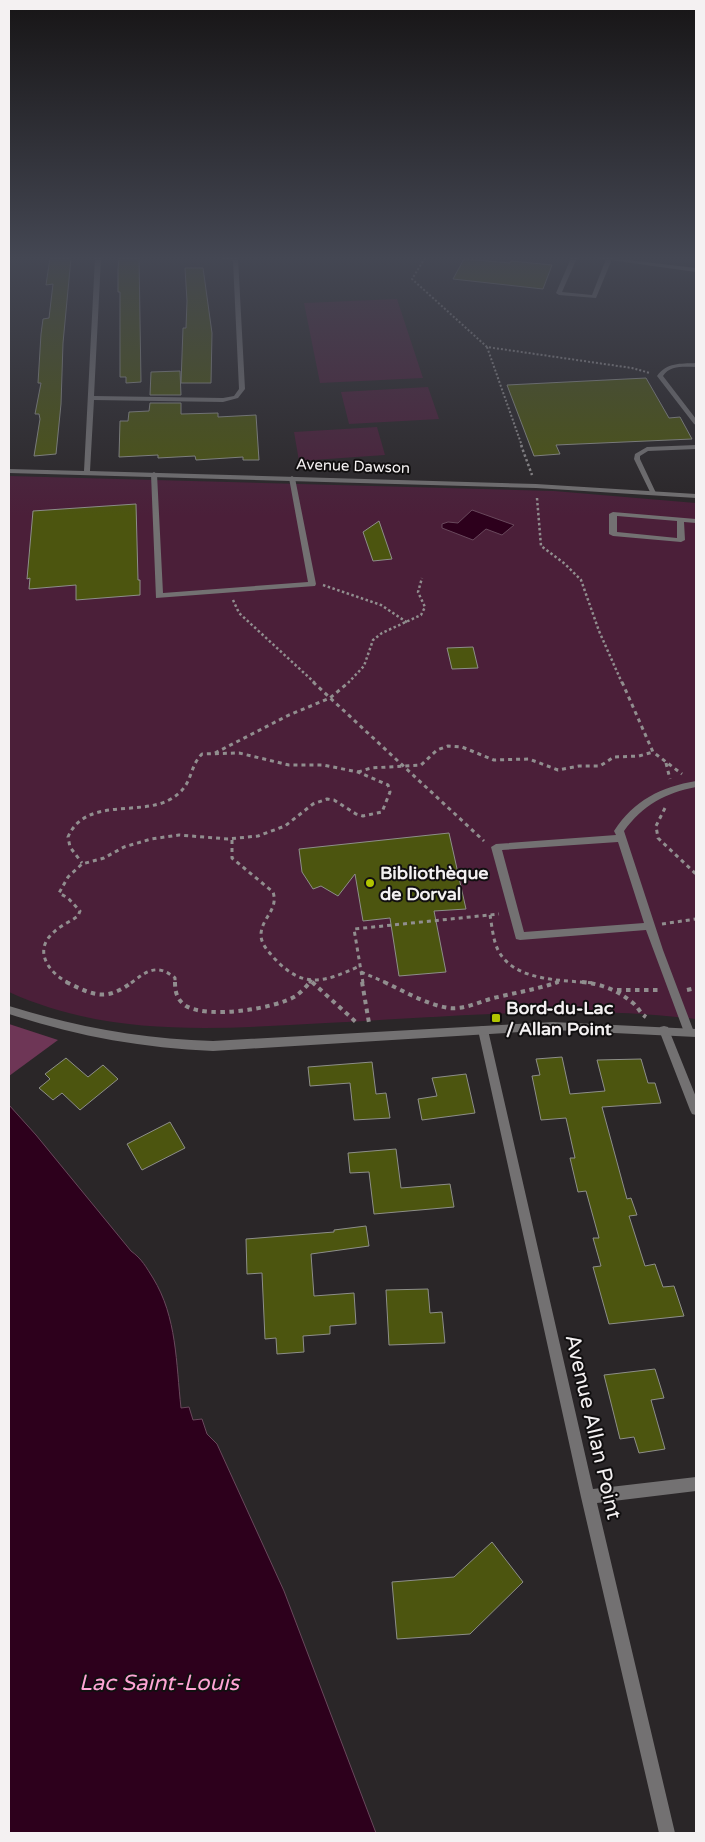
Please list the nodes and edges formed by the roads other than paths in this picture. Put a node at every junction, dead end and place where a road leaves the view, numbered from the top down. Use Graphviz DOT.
graph roads {
  1 [pos="94,344"];
  2 [pos="240,344"];
  3 [pos="696,365"];
  4 [pos="91,398"];
  5 [pos="696,423"];
  6 [pos="696,447"];
  7 [pos="9,471"];
  8 [pos="87,472"];
  9 [pos="154,474"];
  10 [pos="292,478"];
  11 [pos="653,492"];
  12 [pos="696,496"];
  13 [pos="680,520"];
  14 [pos="696,521"];
  15 [pos="695,784"];
  16 [pos="621,838"];
  17 [pos="650,926"];
  18 [pos="9,1010"];
  19 [pos="483,1030"];
  20 [pos="664,1030"];
  21 [pos="693,1033"];
  22 [pos="696,1110"];
  23 [pos="696,1484"];
  24 [pos="588,1497"];
  25 [pos="667,1833"];
  1 -- 4 [label="street"];
  2 -- 4 [label="street"];
  3 -- 5 [label="street"];
  4 -- 8 [label="street"];
  6 -- 11 [label="street"];
  7 -- 8 [label="street, Avenue Dawson"];
  8 -- 9 [label="street, Avenue Dawson"];
  9 -- 10 [label="street, Avenue Dawson"];
  9 -- 10 [label="street"];
  10 -- 11 [label="street, Avenue Dawson"];
  11 -- 12 [label="street, Avenue Dawson"];
  13 -- 13 [label="street"];
  13 -- 14 [label="street"];
  15 -- 16 [label="street"];
  16 -- 17 [label="street"];
  16 -- 17 [label="street"];
  17 -- 21 [label="street"];
  18 -- 19 [label="street"];
  19 -- 20 [label="street"];
  19 -- 24 [label="street, Avenue Allan Point"];
  20 -- 21 [label="street"];
  20 -- 22 [label="street"];
  23 -- 24 [label="street"];
  24 -- 25 [label="street, Avenue Allan Point"];
}
